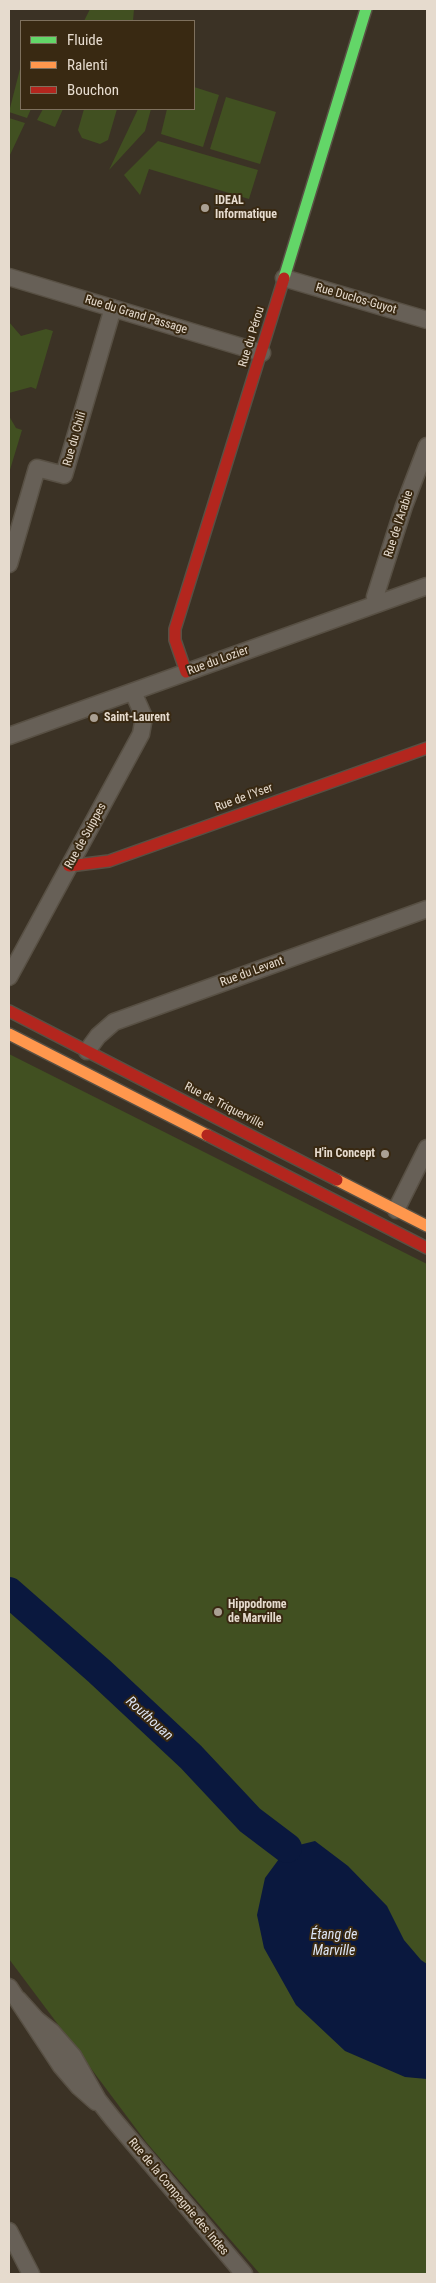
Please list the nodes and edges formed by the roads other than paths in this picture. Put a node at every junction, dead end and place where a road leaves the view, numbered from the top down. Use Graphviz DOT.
graph roads {
  1 [pos="366,9"];
  2 [pos="9,277"];
  3 [pos="284,278"];
  4 [pos="113,308"];
  5 [pos="427,320"];
  6 [pos="262,353"];
  7 [pos="427,446"];
  8 [pos="9,564"];
  9 [pos="427,586"];
  10 [pos="378,603"];
  11 [pos="186,672"];
  12 [pos="133,692"];
  13 [pos="9,736"];
  14 [pos="427,748"];
  15 [pos="69,866"];
  16 [pos="427,908"];
  17 [pos="9,978"];
  18 [pos="9,1011"];
  19 [pos="9,1034"];
  20 [pos="87,1051"];
  21 [pos="427,1148"];
  22 [pos="396,1210"];
  23 [pos="427,1226"];
  24 [pos="427,1248"];
  25 [pos="13,1993"];
  26 [pos="10,2237"];
  27 [pos="31,2274"];
  28 [pos="244,2274"];
  1 -- 3 [label="street, Rue du Pérou"];
  2 -- 4 [label="street, Rue du Grand Passage"];
  3 -- 5 [label="street, Rue Duclos-Guyot"];
  3 -- 6 [label="street, Rue du Pérou"];
  4 -- 6 [label="street, Rue du Grand Passage"];
  4 -- 8 [label="street, Rue du Chili"];
  6 -- 11 [label="street, Rue du Pérou"];
  7 -- 10 [label="street, Rue de l'Arabie"];
  9 -- 10 [label="street, Rue du Lozier"];
  10 -- 11 [label="street, Rue du Lozier"];
  11 -- 12 [label="street, Rue du Lozier"];
  12 -- 13 [label="street, Rue du Lozier"];
  12 -- 15 [label="street, Rue de Suippes"];
  14 -- 15 [label="street, Rue de l'Yser"];
  15 -- 17 [label="street, Rue de Suippes"];
  16 -- 20 [label="street, Rue du Levant"];
  18 -- 20 [label="street, Rue de Triquerville"];
  19 -- 24 [label="street"];
  20 -- 22 [label="street, Rue de Triquerville"];
  21 -- 22 [label="street"];
  22 -- 23 [label="street, Rue de Triquerville"];
  25 -- 28 [label="street, Rue de la Compagnie des Indes"];
  26 -- 27 [label="street"];
}
